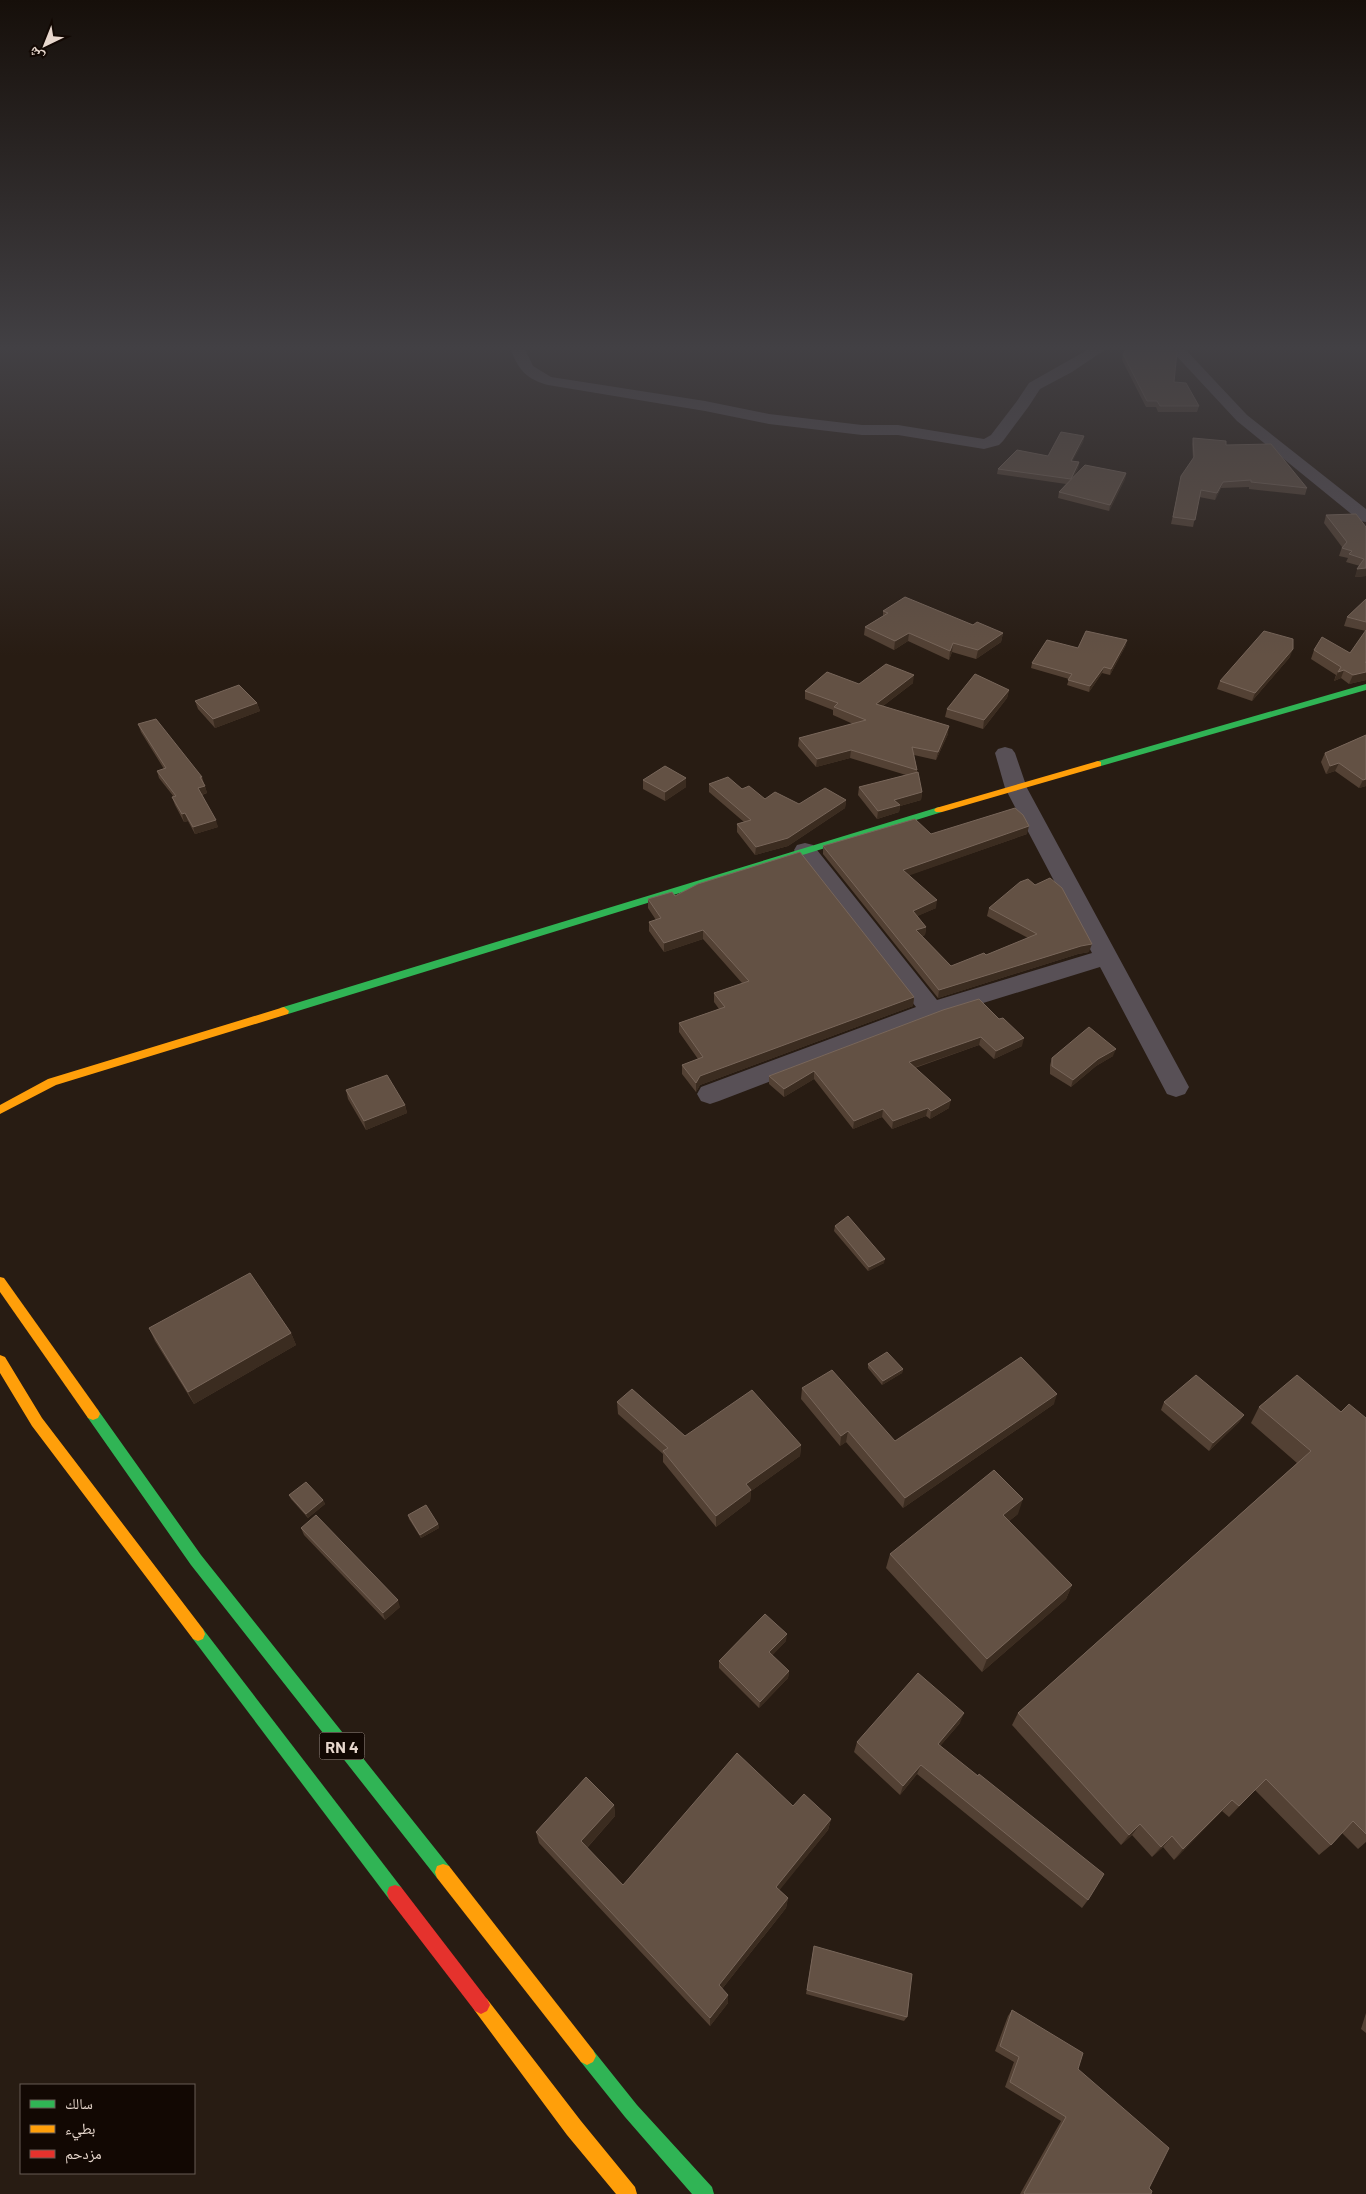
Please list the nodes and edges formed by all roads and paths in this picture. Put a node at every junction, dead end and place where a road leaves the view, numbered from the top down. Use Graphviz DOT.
graph roads {
  1 [pos="1284,451"];
  2 [pos="1366,517"];
  3 [pos="1366,687"];
  4 [pos="1005,753"];
  5 [pos="1016,788"];
  6 [pos="805,850"];
  7 [pos="1106,957"];
  8 [pos="932,1010"];
  9 [pos="1176,1087"];
  10 [pos="710,1094"];
  11 [pos="0,1110"];
  12 [pos="0,1282"];
  13 [pos="0,1361"];
  14 [pos="628,2194"];
  15 [pos="705,2194"];
  1 -- 2 [label="street"];
  3 -- 5 [label="main road"];
  4 -- 5 [label="street"];
  5 -- 6 [label="main road"];
  5 -- 7 [label="street"];
  6 -- 8 [label="street"];
  6 -- 11 [label="main road"];
  7 -- 8 [label="street"];
  7 -- 9 [label="street"];
  8 -- 10 [label="street"];
  12 -- 15 [label="main road, RN 4"];
  13 -- 14 [label="main road, RN 4"];
}
